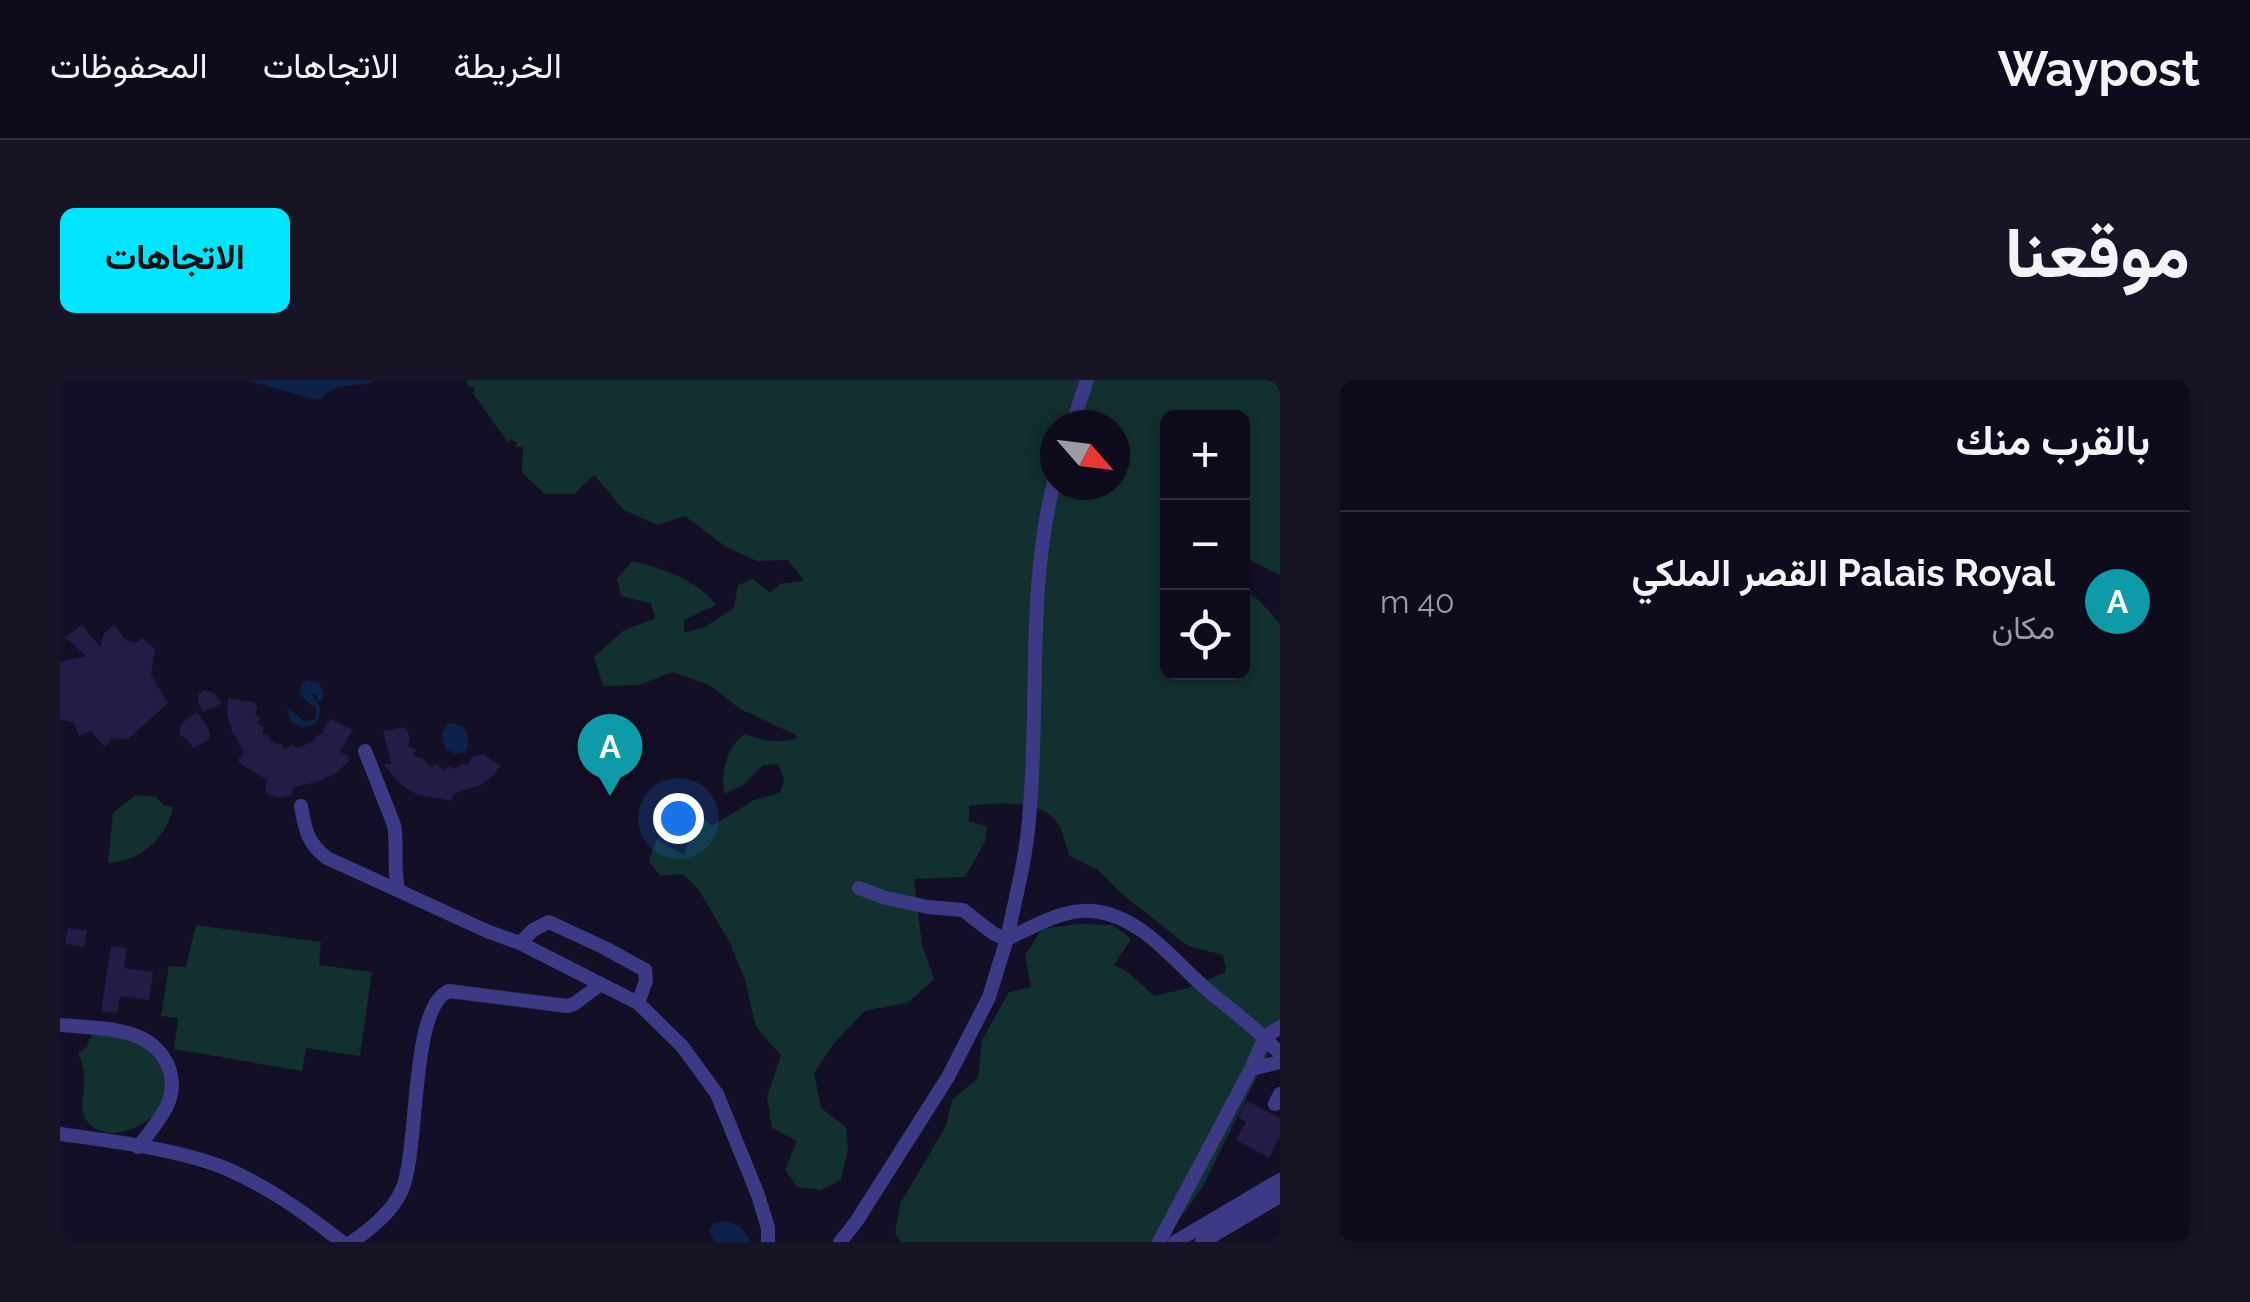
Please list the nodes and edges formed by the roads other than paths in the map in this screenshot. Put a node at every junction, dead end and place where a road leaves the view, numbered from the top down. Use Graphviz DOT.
graph roads {
  1 [pos="1088,380"];
  2 [pos="1077,410"];
  3 [pos="1050,500"];
  4 [pos="365,751"];
  5 [pos="301,806"];
  6 [pos="860,888"];
  7 [pos="398,889"];
  8 [pos="1007,939"];
  9 [pos="520,943"];
  10 [pos="601,984"];
  11 [pos="638,1003"];
  12 [pos="60,1026"];
  13 [pos="1280,1026"];
  14 [pos="1265,1037"];
  15 [pos="1280,1054"];
  16 [pos="1280,1062"];
  17 [pos="1251,1069"];
  18 [pos="60,1134"];
  19 [pos="138,1146"];
  20 [pos="1261,1172"];
  21 [pos="1279,1186"];
  22 [pos="768,1235"];
  23 [pos="342,1242"];
  24 [pos="352,1242"];
  25 [pos="777,1242"];
  26 [pos="840,1242"];
  27 [pos="1159,1242"];
  28 [pos="1175,1242"];
  29 [pos="1202,1242"];
  1 -- 2 [label="street"];
  3 -- 8 [label="street"];
  4 -- 7 [label="street"];
  5 -- 7 [label="street"];
  6 -- 8 [label="street"];
  7 -- 9 [label="street"];
  8 -- 14 [label="street"];
  8 -- 26 [label="street"];
  9 -- 10 [label="street"];
  9 -- 11 [label="street"];
  10 -- 11 [label="street"];
  10 -- 24 [label="street"];
  11 -- 22 [label="street"];
  12 -- 19 [label="street"];
  13 -- 14 [label="street"];
  14 -- 15 [label="street"];
  14 -- 17 [label="street"];
  16 -- 17 [label="street"];
  17 -- 27 [label="street"];
  18 -- 19 [label="street"];
  19 -- 23 [label="street"];
  20 -- 21 [label="street"];
  21 -- 28 [label="street"];
  21 -- 29 [label="street"];
  22 -- 25 [label="street"];
}
